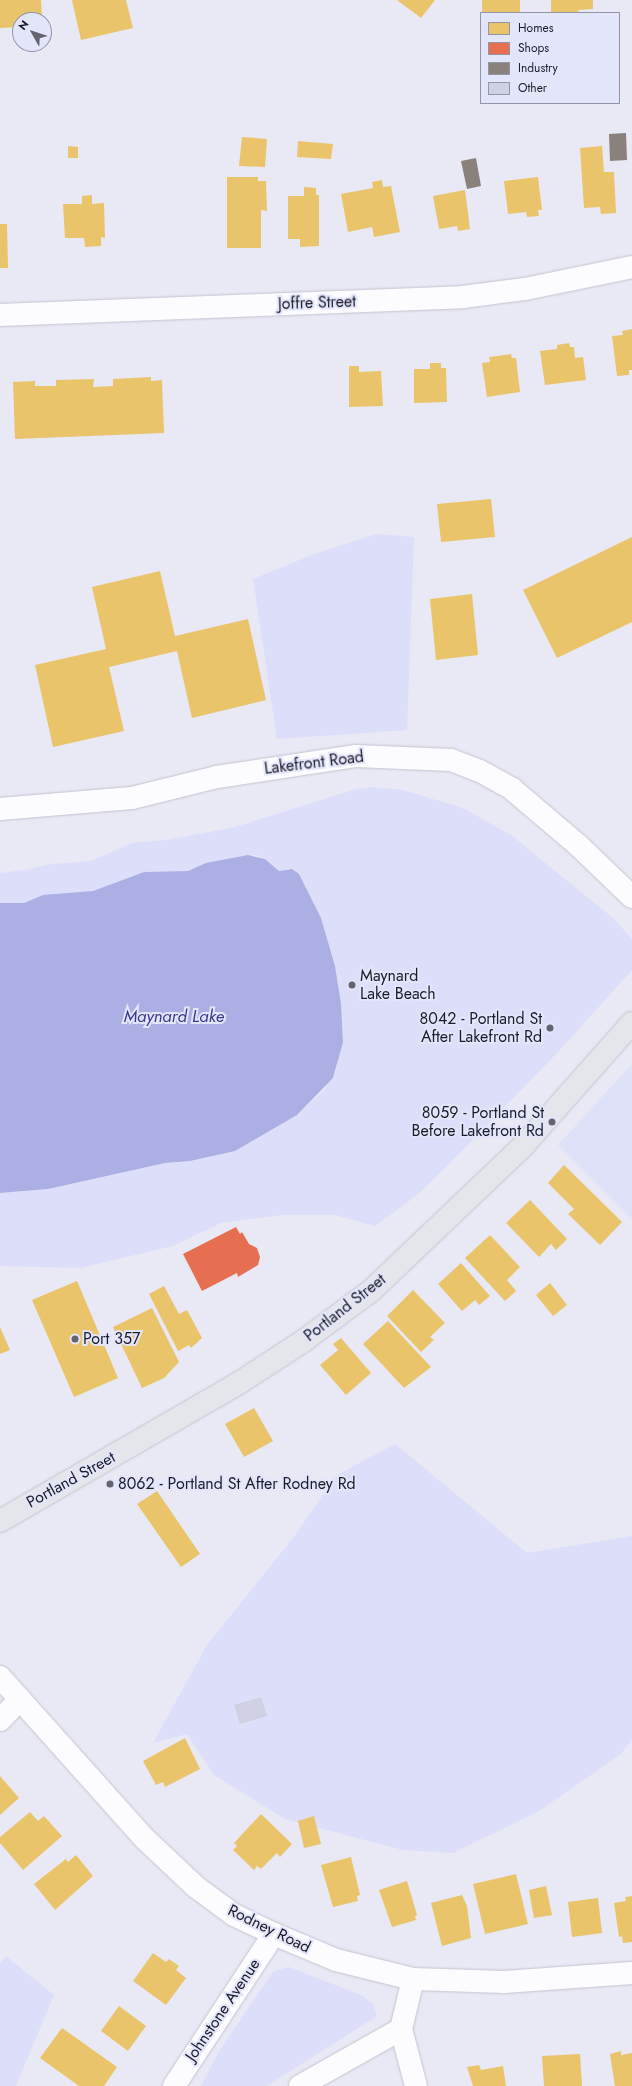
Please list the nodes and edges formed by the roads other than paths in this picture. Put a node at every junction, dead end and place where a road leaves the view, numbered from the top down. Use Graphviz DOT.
graph roads {
  1 [pos="632,267"];
  2 [pos="0,315"];
  3 [pos="0,809"];
  4 [pos="632,897"];
  5 [pos="632,1023"];
  6 [pos="0,1520"];
  7 [pos="0,1678"];
  8 [pos="20,1699"];
  9 [pos="0,1720"];
  10 [pos="274,1934"];
  11 [pos="632,1973"];
  12 [pos="413,1979"];
  13 [pos="401,2029"];
  14 [pos="174,2086"];
  15 [pos="300,2086"];
  16 [pos="416,2086"];
  1 -- 2 [label="street, Joffre Street"];
  3 -- 4 [label="street, Lakefront Road"];
  5 -- 6 [label="main road, Portland Street"];
  7 -- 8 [label="street, Rodney Road"];
  8 -- 9 [label="street"];
  8 -- 10 [label="street, Rodney Road"];
  10 -- 12 [label="street, Rodney Road"];
  10 -- 14 [label="street, Johnstone Avenue"];
  11 -- 12 [label="street, Rodney Road"];
  12 -- 13 [label="street"];
  13 -- 15 [label="street"];
  13 -- 16 [label="street"];
}
